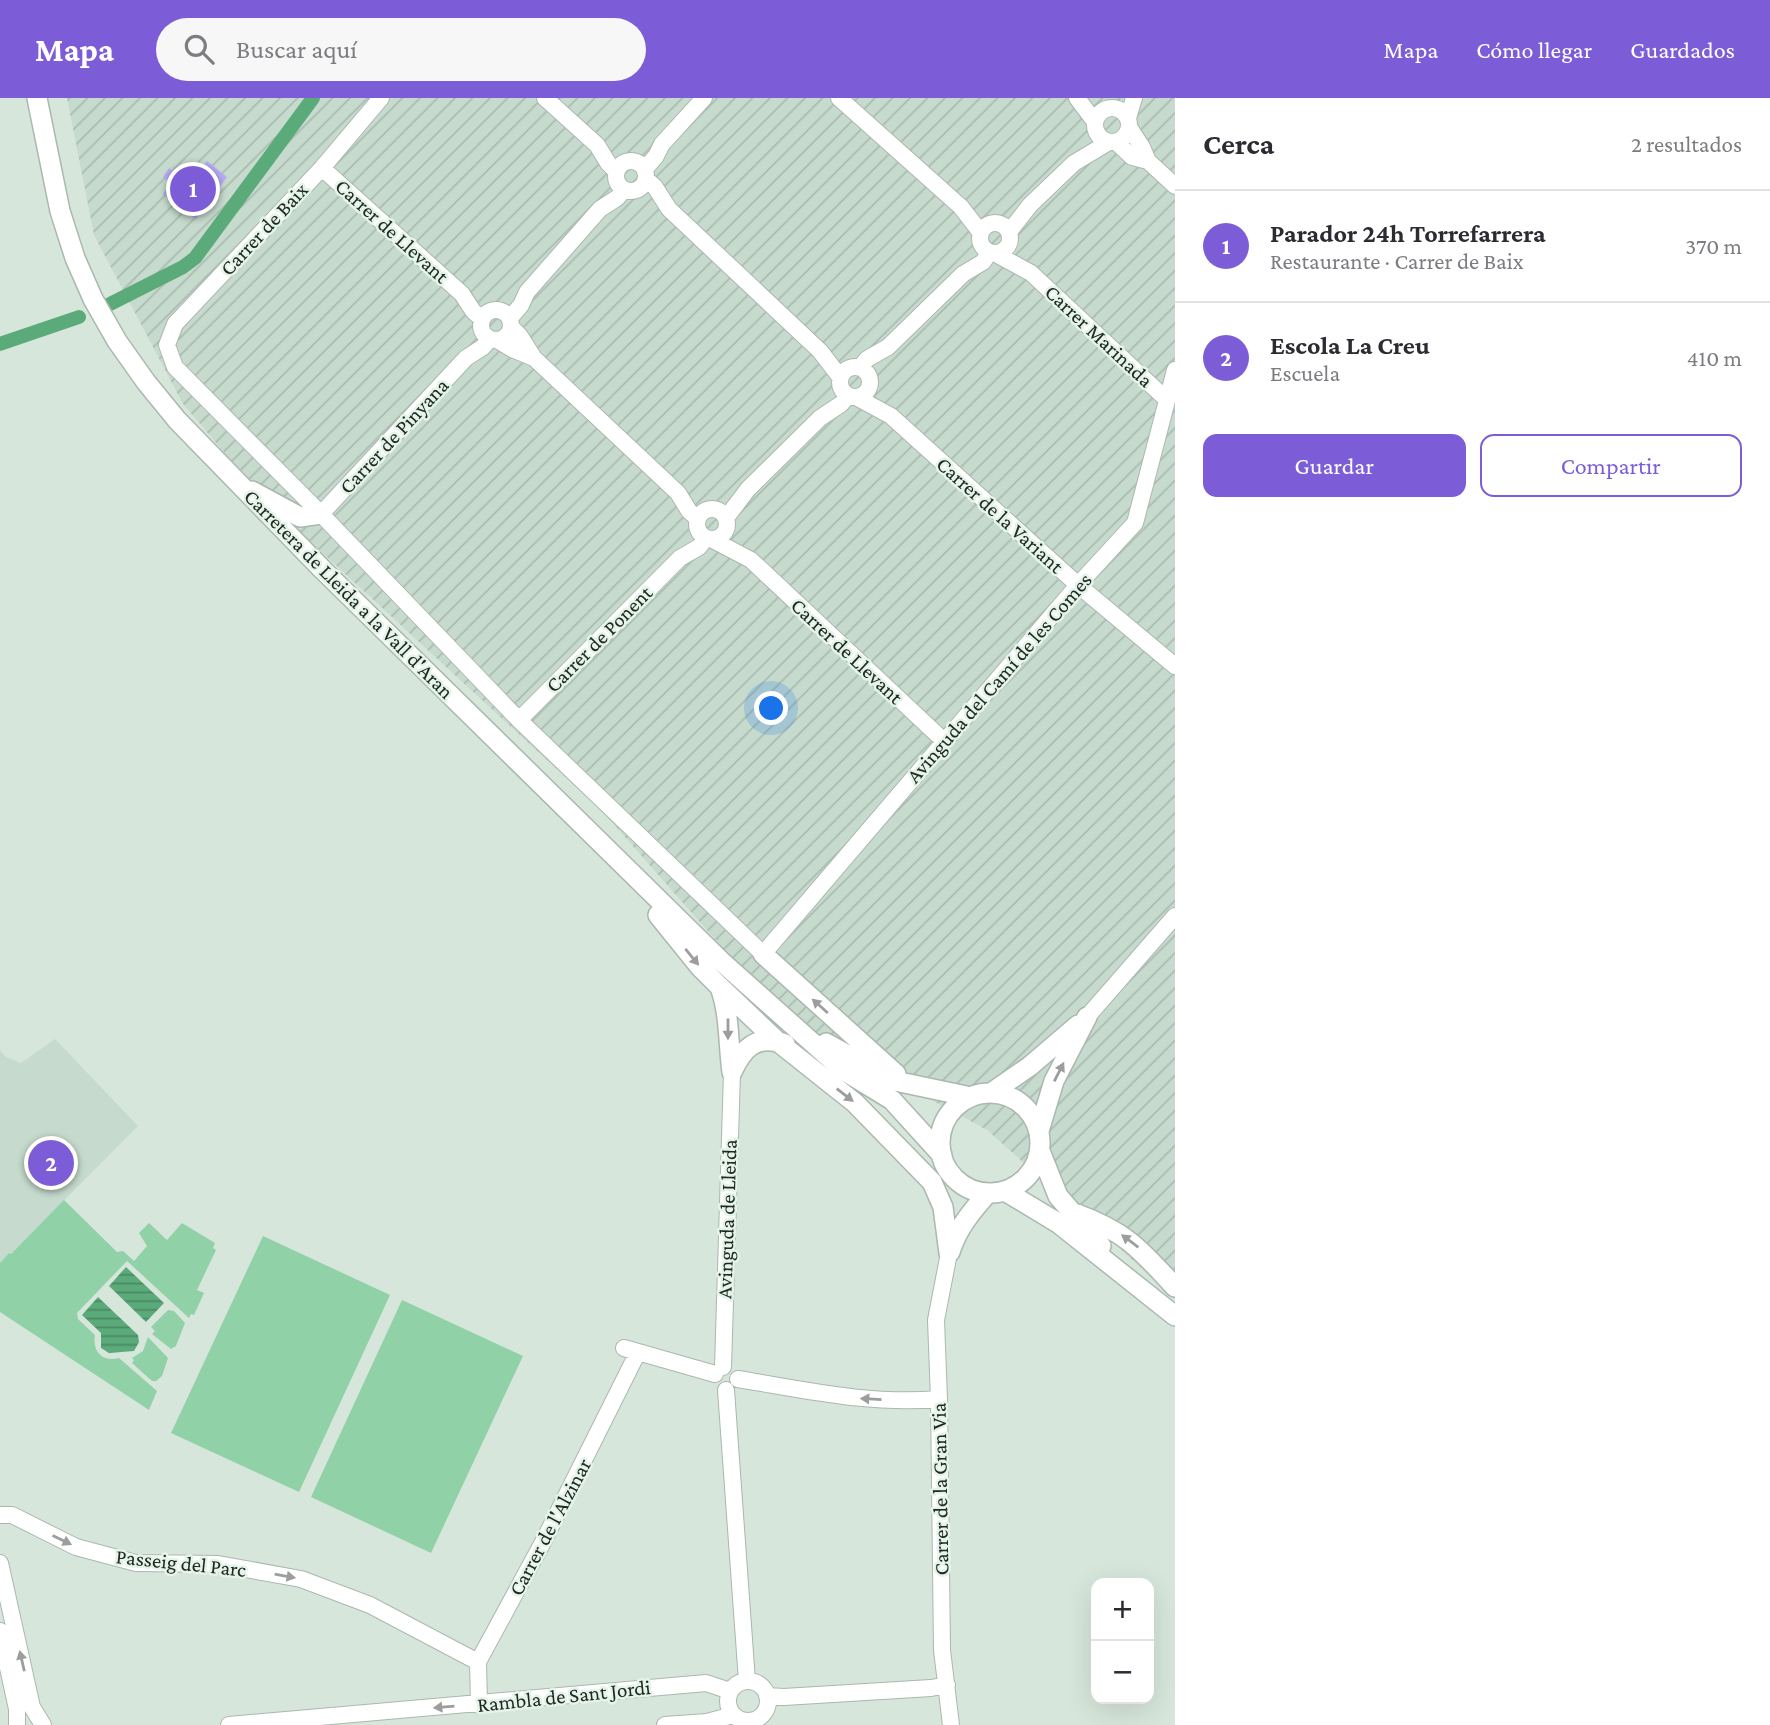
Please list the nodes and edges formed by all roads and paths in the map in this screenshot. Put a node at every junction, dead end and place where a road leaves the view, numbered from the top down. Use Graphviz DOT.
graph roads {
  1 [pos="37,98"];
  2 [pos="381,98"];
  3 [pos="545,98"];
  4 [pos="704,98"];
  5 [pos="839,98"];
  6 [pos="1077,98"];
  7 [pos="1093,98"];
  8 [pos="1134,98"];
  9 [pos="1106,114"];
  10 [pos="1128,123"];
  11 [pos="1113,142"];
  12 [pos="1148,161"];
  13 [pos="1074,163"];
  14 [pos="322,168"];
  15 [pos="630,175"];
  16 [pos="1175,186"];
  17 [pos="995,238"];
  18 [pos="496,324"];
  19 [pos="1175,370"];
  20 [pos="854,381"];
  21 [pos="1166,399"];
  22 [pos="240,486"];
  23 [pos="321,514"];
  24 [pos="712,523"];
  25 [pos="1078,585"];
  26 [pos="1175,666"];
  27 [pos="519,720"];
  28 [pos="944,741"];
  29 [pos="604,846"];
  30 [pos="1175,916"];
  31 [pos="762,954"];
  32 [pos="719,986"];
  33 [pos="779,1014"];
  34 [pos="1087,1017"];
  35 [pos="777,1041"];
  36 [pos="843,1070"];
  37 [pos="732,1072"];
  38 [pos="907,1084"];
  39 [pos="991,1093"];
  40 [pos="971,1097"];
  41 [pos="1039,1131"];
  42 [pos="1040,1151"];
  43 [pos="942,1155"];
  44 [pos="953,1178"];
  45 [pos="996,1192"];
  46 [pos="1073,1213"];
  47 [pos="952,1245"];
  48 [pos="1123,1273"];
  49 [pos="1175,1287"];
  50 [pos="1175,1316"];
  51 [pos="719,1370"];
  52 [pos="732,1385"];
  53 [pos="940,1399"];
  54 [pos="0,1515"];
  55 [pos="0,1563"];
  56 [pos="0,1631"];
  57 [pos="478,1662"];
  58 [pos="747,1681"];
  59 [pos="947,1685"];
  60 [pos="730,1691"];
  61 [pos="767,1696"];
  62 [pos="479,1705"];
  63 [pos="733,1715"];
  64 [pos="750,1723"];
  65 [pos="17,1725"];
  66 [pos="43,1725"];
  67 [pos="229,1725"];
  68 [pos="664,1725"];
  69 [pos="951,1725"];
  1 -- 22 [label="main road, Carretera de Lleida a la Vall d'Aran"];
  2 -- 14 [label="street, Carrer de Baix"];
  3 -- 15 [label="street, Carrer de la Variant"];
  4 -- 15 [label="street, Carrer de Pinyana"];
  5 -- 17 [label="street, Carrer Marinada"];
  6 -- 9 [label="street"];
  7 -- 9 [label="street"];
  8 -- 10 [label="street"];
  9 -- 10 [label="street"];
  9 -- 11 [label="street"];
  9 -- 13 [label="street, Carrer de Ponent"];
  10 -- 11 [label="street, Carrer de Ponent"];
  10 -- 12 [label="street"];
  11 -- 12 [label="street"];
  11 -- 13 [label="street, Carrer de Ponent"];
  12 -- 16 [label="street"];
  13 -- 17 [label="street, Carrer de Ponent"];
  14 -- 18 [label="street, Carrer de Llevant"];
  14 -- 23 [label="street, Carrer de Baix"];
  15 -- 18 [label="street, Carrer de Pinyana"];
  15 -- 20 [label="street, Carrer de la Variant"];
  17 -- 20 [label="street, Carrer de Ponent"];
  17 -- 21 [label="street, Carrer Marinada"];
  18 -- 23 [label="street, Carrer de Pinyana"];
  18 -- 24 [label="street, Carrer de Llevant"];
  19 -- 21 [label="street, Avinguda del Camí de les Comes"];
  20 -- 24 [label="street, Carrer de Ponent"];
  20 -- 25 [label="street, Carrer de la Variant"];
  21 -- 25 [label="street, Avinguda del Camí de les Comes"];
  22 -- 23 [label="main road"];
  22 -- 29 [label="main road, Carretera de Lleida a la Vall d'Aran"];
  23 -- 27 [label="street"];
  24 -- 27 [label="street, Carrer de Ponent"];
  24 -- 28 [label="street, Carrer de Llevant"];
  25 -- 26 [label="street, Carrer de la Variant"];
  25 -- 28 [label="street, Avinguda del Camí de les Comes"];
  27 -- 31 [label="street"];
  28 -- 31 [label="street, Avinguda del Camí de les Comes"];
  29 -- 32 [label="main road, one-way"];
  29 -- 33 [label="main road, Carretera de Lleida a la Vall d'Aran"];
  30 -- 34 [label="street"];
  38 -- 31 [label="main road, one-way"];
  32 -- 35 [label="main road"];
  32 -- 37 [label="main road, one-way"];
  33 -- 36 [label="main road"];
  33 -- 38 [label="main road"];
  34 -- 39 [label="main road"];
  41 -- 34 [label="main road, one-way"];
  35 -- 36 [label="main road"];
  35 -- 37 [label="main road"];
  35 -- 47 [label="main road, one-way"];
  36 -- 43 [label="main road"];
  37 -- 51 [label="street, Avinguda de Lleida"];
  38 -- 40 [label="main road"];
  39 -- 40 [label="main road"];
  39 -- 41 [label="main road"];
  40 -- 43 [label="main road"];
  41 -- 42 [label="main road"];
  42 -- 45 [label="main road"];
  42 -- 46 [label="main road"];
  43 -- 44 [label="main road"];
  44 -- 45 [label="main road"];
  44 -- 47 [label="main road"];
  45 -- 47 [label="main road"];
  45 -- 48 [label="main road"];
  46 -- 48 [label="main road"];
  49 -- 46 [label="main road, one-way"];
  47 -- 53 [label="street, Carrer de la Gran Via"];
  48 -- 50 [label="main road"];
  51 -- 52 [label="street"];
  51 -- 57 [label="street, Carrer de l'Alzinar"];
  53 -- 52 [label="street, one-way"];
  52 -- 58 [label="street"];
  53 -- 59 [label="street, Carrer de la Gran Via"];
  54 -- 57 [label="street, Passeig del Parc, one-way"];
  66 -- 55 [label="street, one-way"];
  56 -- 65 [label="street"];
  57 -- 62 [label="street, Carrer de l'Alzinar"];
  58 -- 60 [label="street"];
  58 -- 61 [label="street"];
  59 -- 61 [label="street"];
  59 -- 69 [label="street, Carrer de la Gran Via"];
  60 -- 62 [label="street, Rambla de Sant Jordi"];
  60 -- 63 [label="street"];
  61 -- 64 [label="street"];
  62 -- 67 [label="street, Rambla de Sant Jordi, one-way"];
  63 -- 64 [label="street"];
  63 -- 68 [label="street, Rambla de Sant Jordi"];
}
